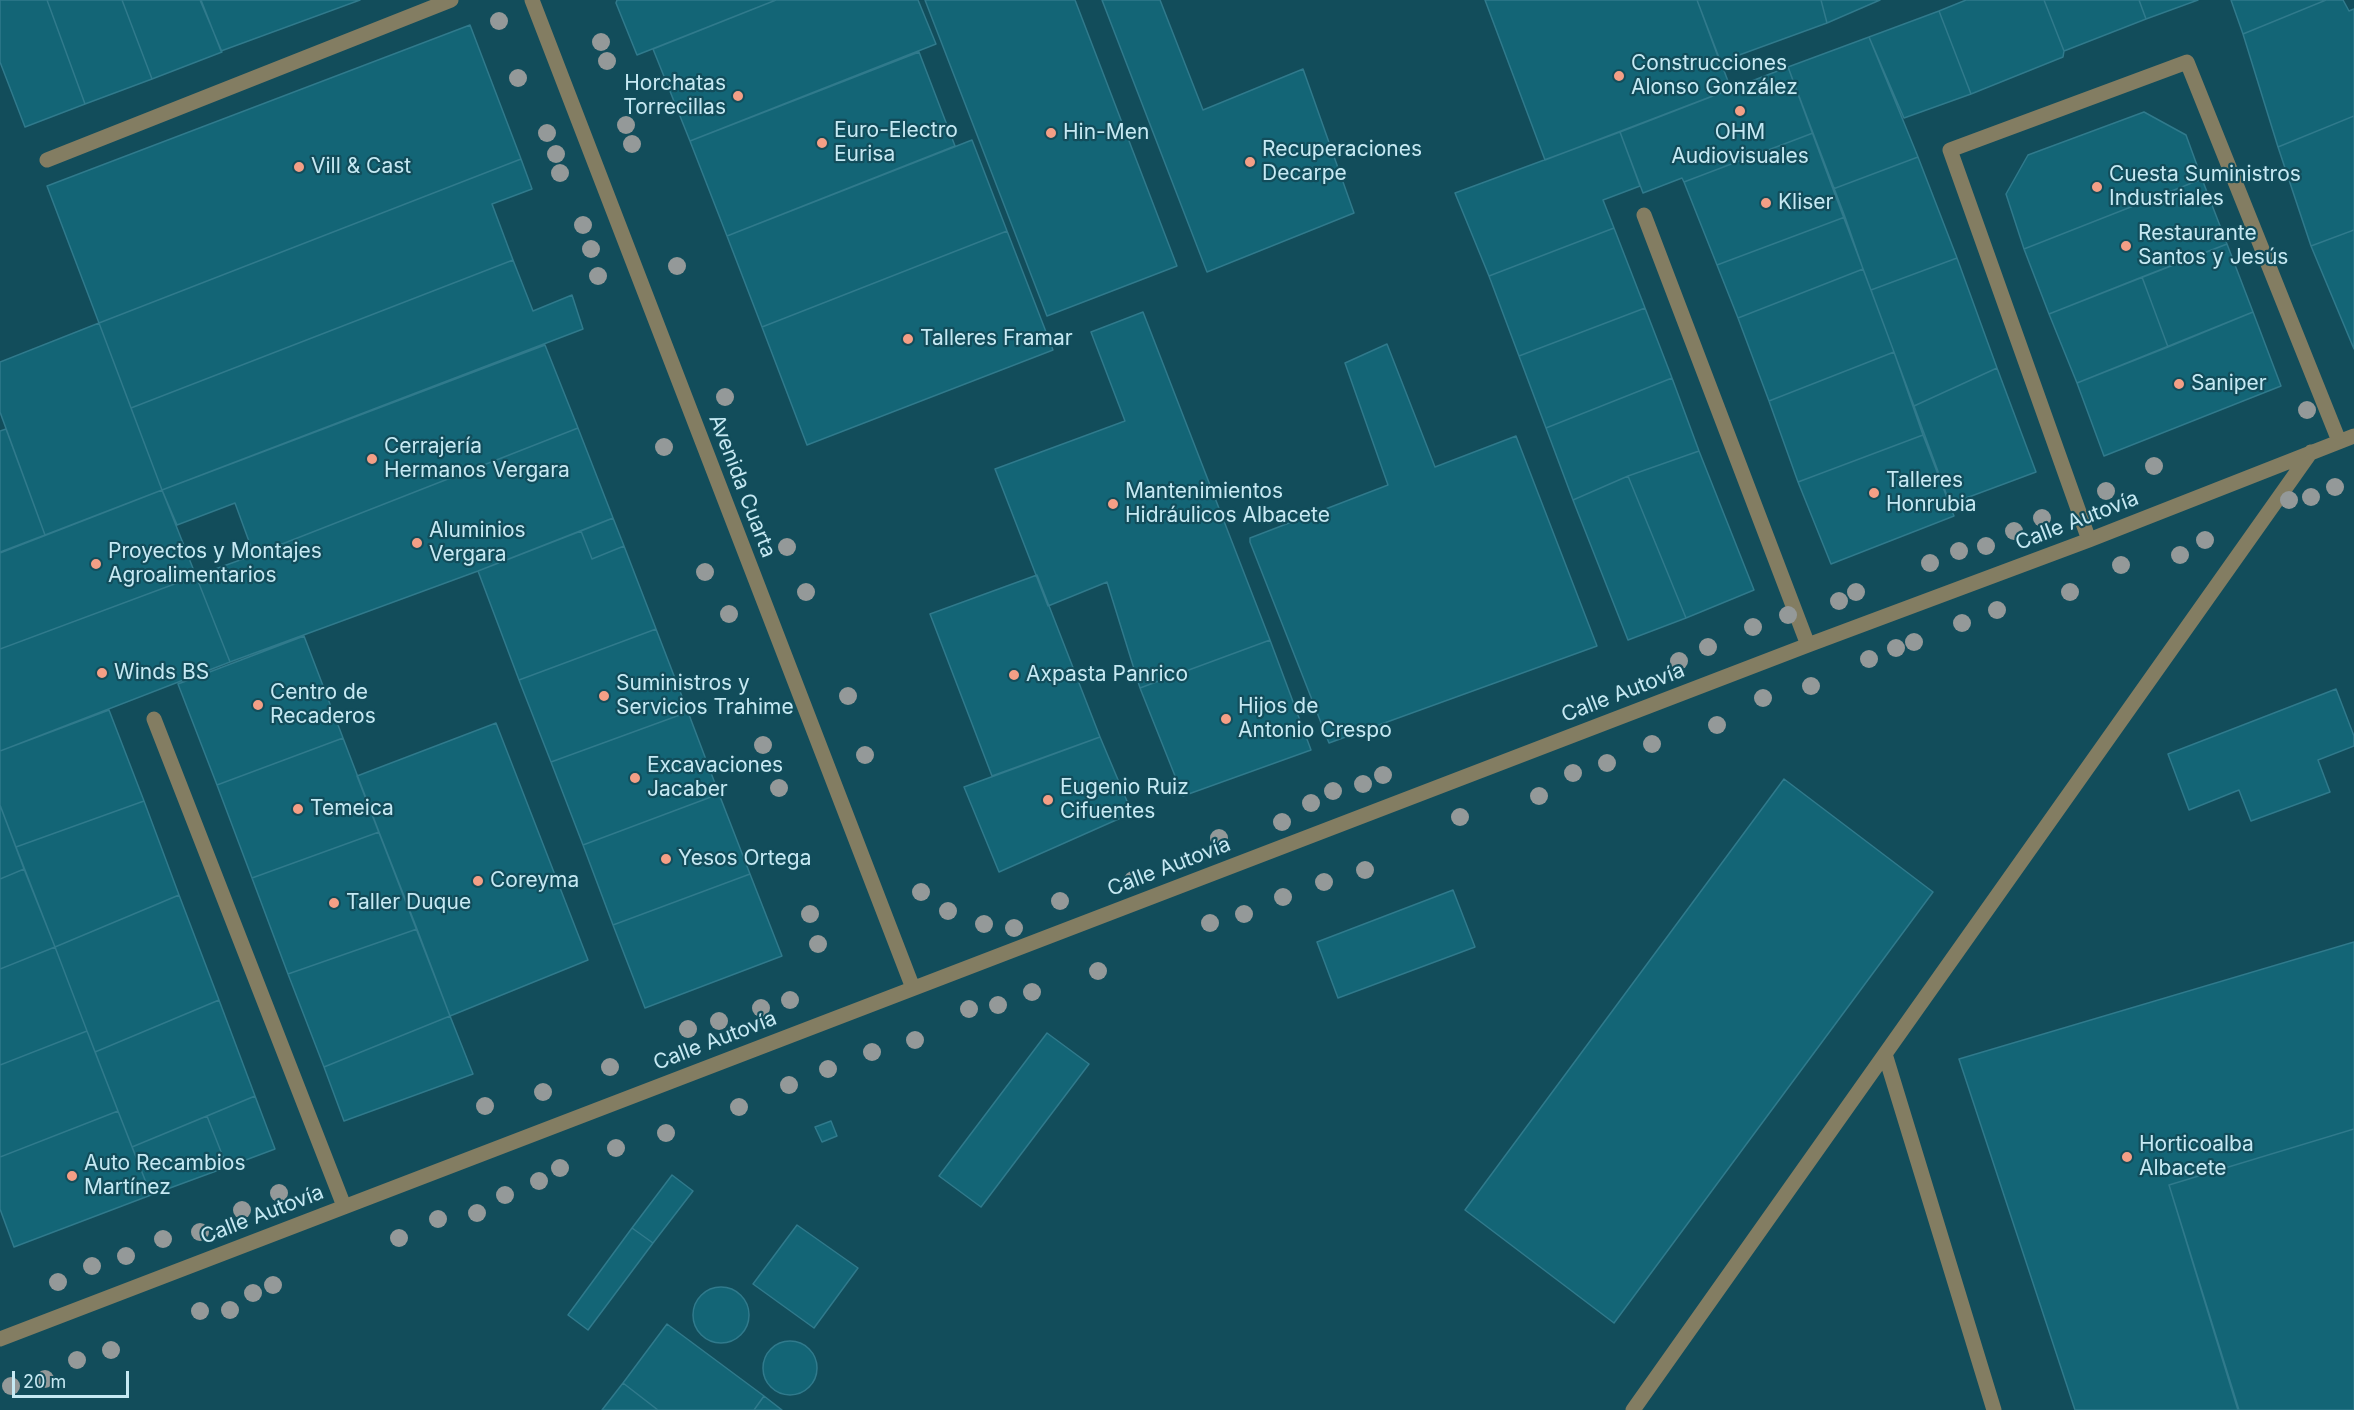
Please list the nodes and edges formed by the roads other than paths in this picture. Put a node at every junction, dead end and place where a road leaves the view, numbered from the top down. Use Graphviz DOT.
graph roads {
  1 [pos="451,0"];
  2 [pos="532,0"];
  3 [pos="46,160"];
  4 [pos="1644,216"];
  5 [pos="2354,435"];
  6 [pos="2339,441"];
  7 [pos="2311,452"];
  8 [pos="2089,540"];
  9 [pos="1808,645"];
  10 [pos="154,719"];
  11 [pos="913,988"];
  12 [pos="1885,1054"];
  13 [pos="344,1206"];
  14 [pos="0,1339"];
  15 [pos="1633,1410"];
  16 [pos="1994,1410"];
  1 -- 3 [label="street"];
  2 -- 11 [label="street, Avenida Cuarta"];
  4 -- 9 [label="street"];
  5 -- 6 [label="street, Calle Autovía"];
  6 -- 7 [label="street, Calle Autovía"];
  6 -- 8 [label="street"];
  7 -- 8 [label="street, Calle Autovía"];
  7 -- 12 [label="street"];
  8 -- 9 [label="street, Calle Autovía"];
  9 -- 11 [label="street, Calle Autovía"];
  10 -- 13 [label="street"];
  11 -- 13 [label="street, Calle Autovía"];
  12 -- 15 [label="street"];
  12 -- 16 [label="street"];
  13 -- 14 [label="street, Calle Autovía"];
}
